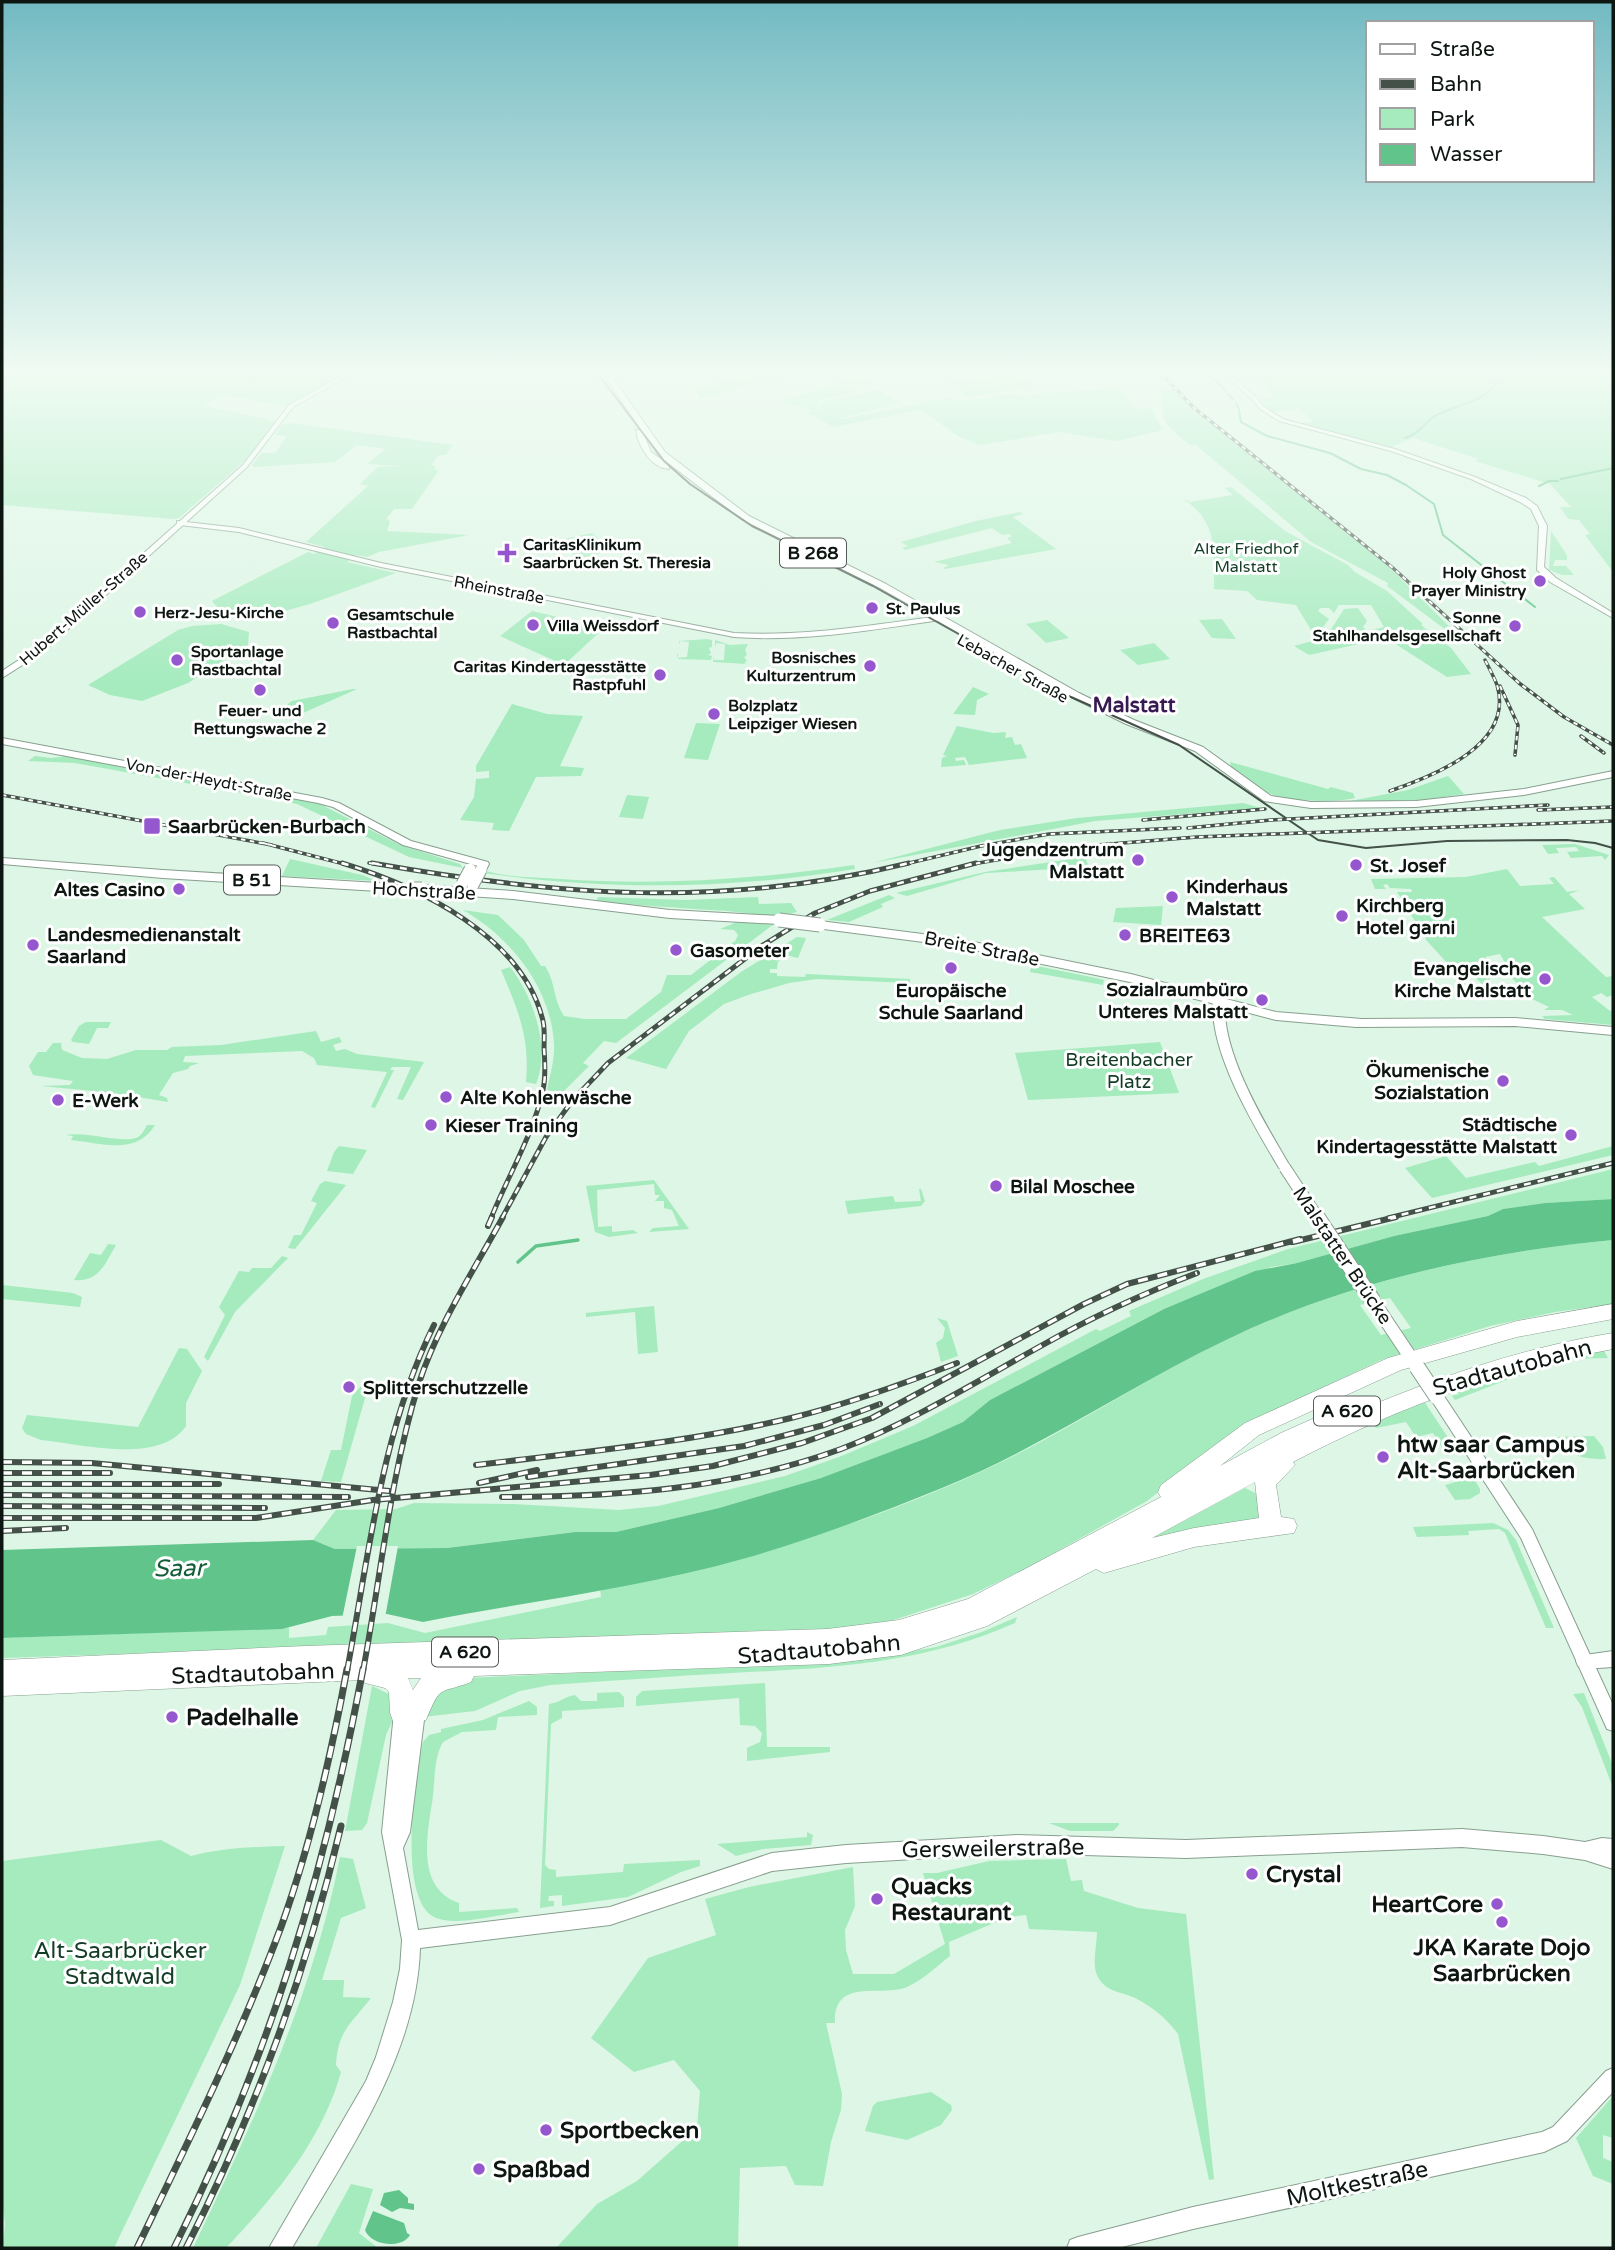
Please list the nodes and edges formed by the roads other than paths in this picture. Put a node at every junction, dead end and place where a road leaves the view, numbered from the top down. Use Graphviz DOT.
graph roads {
  1 [pos="230,479"];
  2 [pos="679,479"];
  3 [pos="691,479"];
  4 [pos="1476,479"];
  5 [pos="717,501"];
  6 [pos="180,523"];
  7 [pos="443,578"];
  8 [pos="859,581"];
  9 [pos="878,584"];
  10 [pos="1613,616"];
  11 [pos="930,617"];
  12 [pos="821,635"];
  13 [pos="2,675"];
  14 [pos="2,741"];
  15 [pos="1613,774"];
  16 [pos="1249,786"];
  17 [pos="1272,801"];
  18 [pos="1315,802"];
  19 [pos="1355,806"];
  20 [pos="2,861"];
  21 [pos="465,888"];
  22 [pos="846,927"];
  23 [pos="1218,1005"];
  24 [pos="1497,1024"];
  25 [pos="1613,1031"];
  26 [pos="1613,1037"];
  27 [pos="1607,1312"];
  28 [pos="1613,1331"];
  29 [pos="1613,1341"];
  30 [pos="1410,1356"];
  31 [pos="1437,1397"];
  32 [pos="1376,1410"];
  33 [pos="1101,1541"];
  34 [pos="1033,1592"];
  35 [pos="733,1657"];
  36 [pos="1613,1659"];
  37 [pos="1584,1661"];
  38 [pos="2,1671"];
  39 [pos="289,1671"];
  40 [pos="2,1685"];
  41 [pos="409,1713"];
  42 [pos="1613,1723"];
  43 [pos="1613,1848"];
  44 [pos="1585,1852"];
  45 [pos="1613,1860"];
  46 [pos="587,1920"];
  47 [pos="411,1940"];
  48 [pos="1613,2077"];
  49 [pos="280,2248"];
  50 [pos="1078,2248"];
  1 -- 6 [label="main road, Hubert-Müller-Straße"];
  2 -- 5 [label="main road, B 268"];
  3 -- 5 [label="main road, B 268"];
  4 -- 10 [label="main road"];
  5 -- 8 [label="main road, Lebacher Straße / B 268"];
  5 -- 9 [label="main road, Lebacher Straße / B 268"];
  6 -- 7 [label="main road, Rheinstraße"];
  6 -- 13 [label="main road, Hubert-Müller-Straße"];
  7 -- 12 [label="main road, Rheinstraße"];
  8 -- 9 [label="main road, B 268"];
  8 -- 11 [label="main road, Lebacher Straße / B 268"];
  9 -- 11 [label="main road, Lebacher Straße / B 268"];
  11 -- 12 [label="main road, Rheinstraße"];
  11 -- 16 [label="main road, Lebacher Straße / B 268"];
  14 -- 21 [label="main road, Von-der-Heydt-Straße, bridge"];
  15 -- 19 [label="main road, Lebacher Straße / B 268"];
  16 -- 17 [label="main road, Lebacher Straße / B 268"];
  16 -- 18 [label="main road, Lebacher Straße / B 268"];
  17 -- 18 [label="main road, B 268"];
  17 -- 19 [label="main road, Lebacher Straße / B 268"];
  18 -- 19 [label="main road, Lebacher Straße / B 268"];
  20 -- 21 [label="main road, Hochstraße / B 51, bridge"];
  21 -- 22 [label="main road, Hochstraße / B 51, bridge"];
  22 -- 23 [label="main road, Breite Straße / B 51"];
  23 -- 24 [label="main road, Breite Straße"];
  23 -- 30 [label="main road, Malstatter Brücke, bridge"];
  24 -- 25 [label="main road"];
  24 -- 26 [label="main road"];
  27 -- 30 [label="highway"];
  28 -- 33 [label="highway, Stadtautobahn / A 620"];
  29 -- 32 [label="highway, Stadtautobahn / A 620"];
  30 -- 31 [label="main road, bridge"];
  30 -- 33 [label="highway"];
  31 -- 37 [label="main road"];
  32 -- 34 [label="highway, Stadtautobahn / A 620"];
  32 -- 34 [label="highway"];
  33 -- 38 [label="highway, Stadtautobahn / A 620"];
  34 -- 35 [label="highway, Stadtautobahn / A 620"];
  35 -- 39 [label="highway, Stadtautobahn / A 620"];
  35 -- 41 [label="highway"];
  36 -- 37 [label="main road"];
  37 -- 42 [label="main road"];
  39 -- 40 [label="highway, Stadtautobahn / A 620"];
  39 -- 41 [label="highway"];
  41 -- 47 [label="main road"];
  43 -- 44 [label="main road, Gersweilerstraße"];
  44 -- 45 [label="main road, Gersweilerstraße"];
  44 -- 46 [label="main road, Gersweilerstraße"];
  46 -- 47 [label="main road, Gersweilerstraße"];
  47 -- 49 [label="main road"];
  48 -- 50 [label="main road, Moltkestraße"];
}
